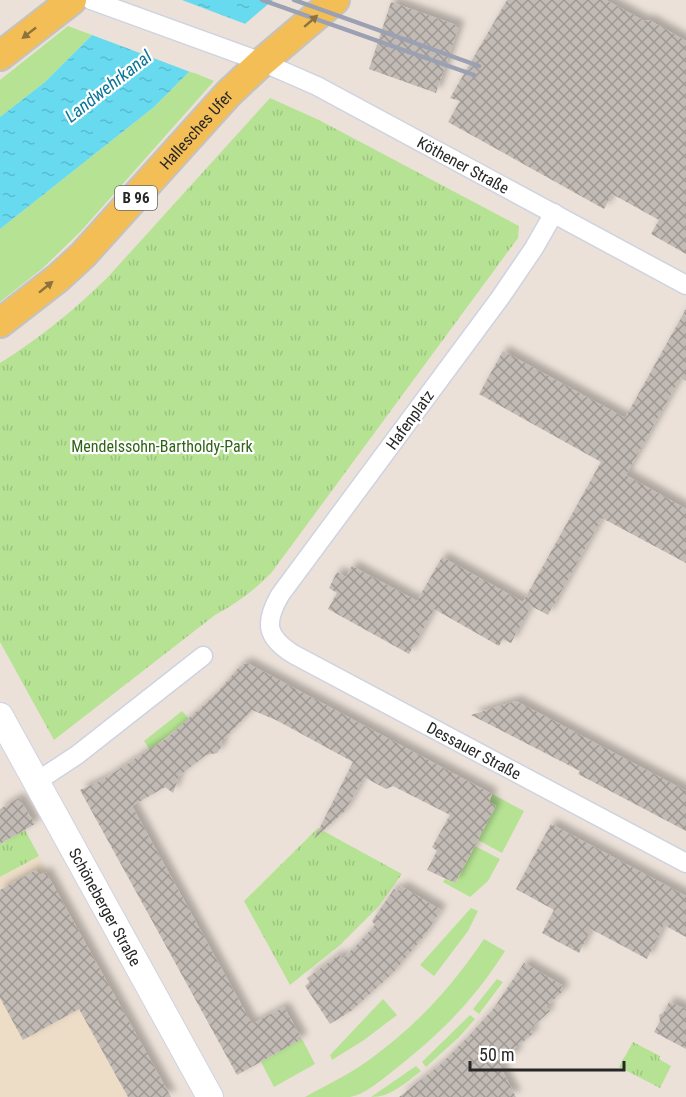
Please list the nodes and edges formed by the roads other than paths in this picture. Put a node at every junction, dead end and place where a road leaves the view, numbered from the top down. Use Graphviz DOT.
graph roads {
  1 [pos="72,0"];
  2 [pos="91,0"];
  3 [pos="335,0"];
  4 [pos="0,56"];
  5 [pos="249,58"];
  6 [pos="555,213"];
  7 [pos="686,285"];
  8 [pos="0,323"];
  9 [pos="268,628"];
  10 [pos="203,656"];
  11 [pos="0,716"];
  12 [pos="36,782"];
  13 [pos="686,863"];
  14 [pos="210,1097"];
  1 -- 4 [label="main road, one-way"];
  2 -- 5 [label="street, Köthener Straße"];
  5 -- 3 [label="main road, B 96, one-way"];
  5 -- 6 [label="street, Köthener Straße"];
  8 -- 5 [label="main road, Hallesches Ufer / B 96, one-way"];
  6 -- 7 [label="street, Köthener Straße"];
  6 -- 9 [label="street, Hafenplatz"];
  9 -- 13 [label="street, Dessauer Straße"];
  10 -- 12 [label="street"];
  11 -- 12 [label="street, Schöneberger Straße"];
  12 -- 14 [label="street, Schöneberger Straße"];
}
